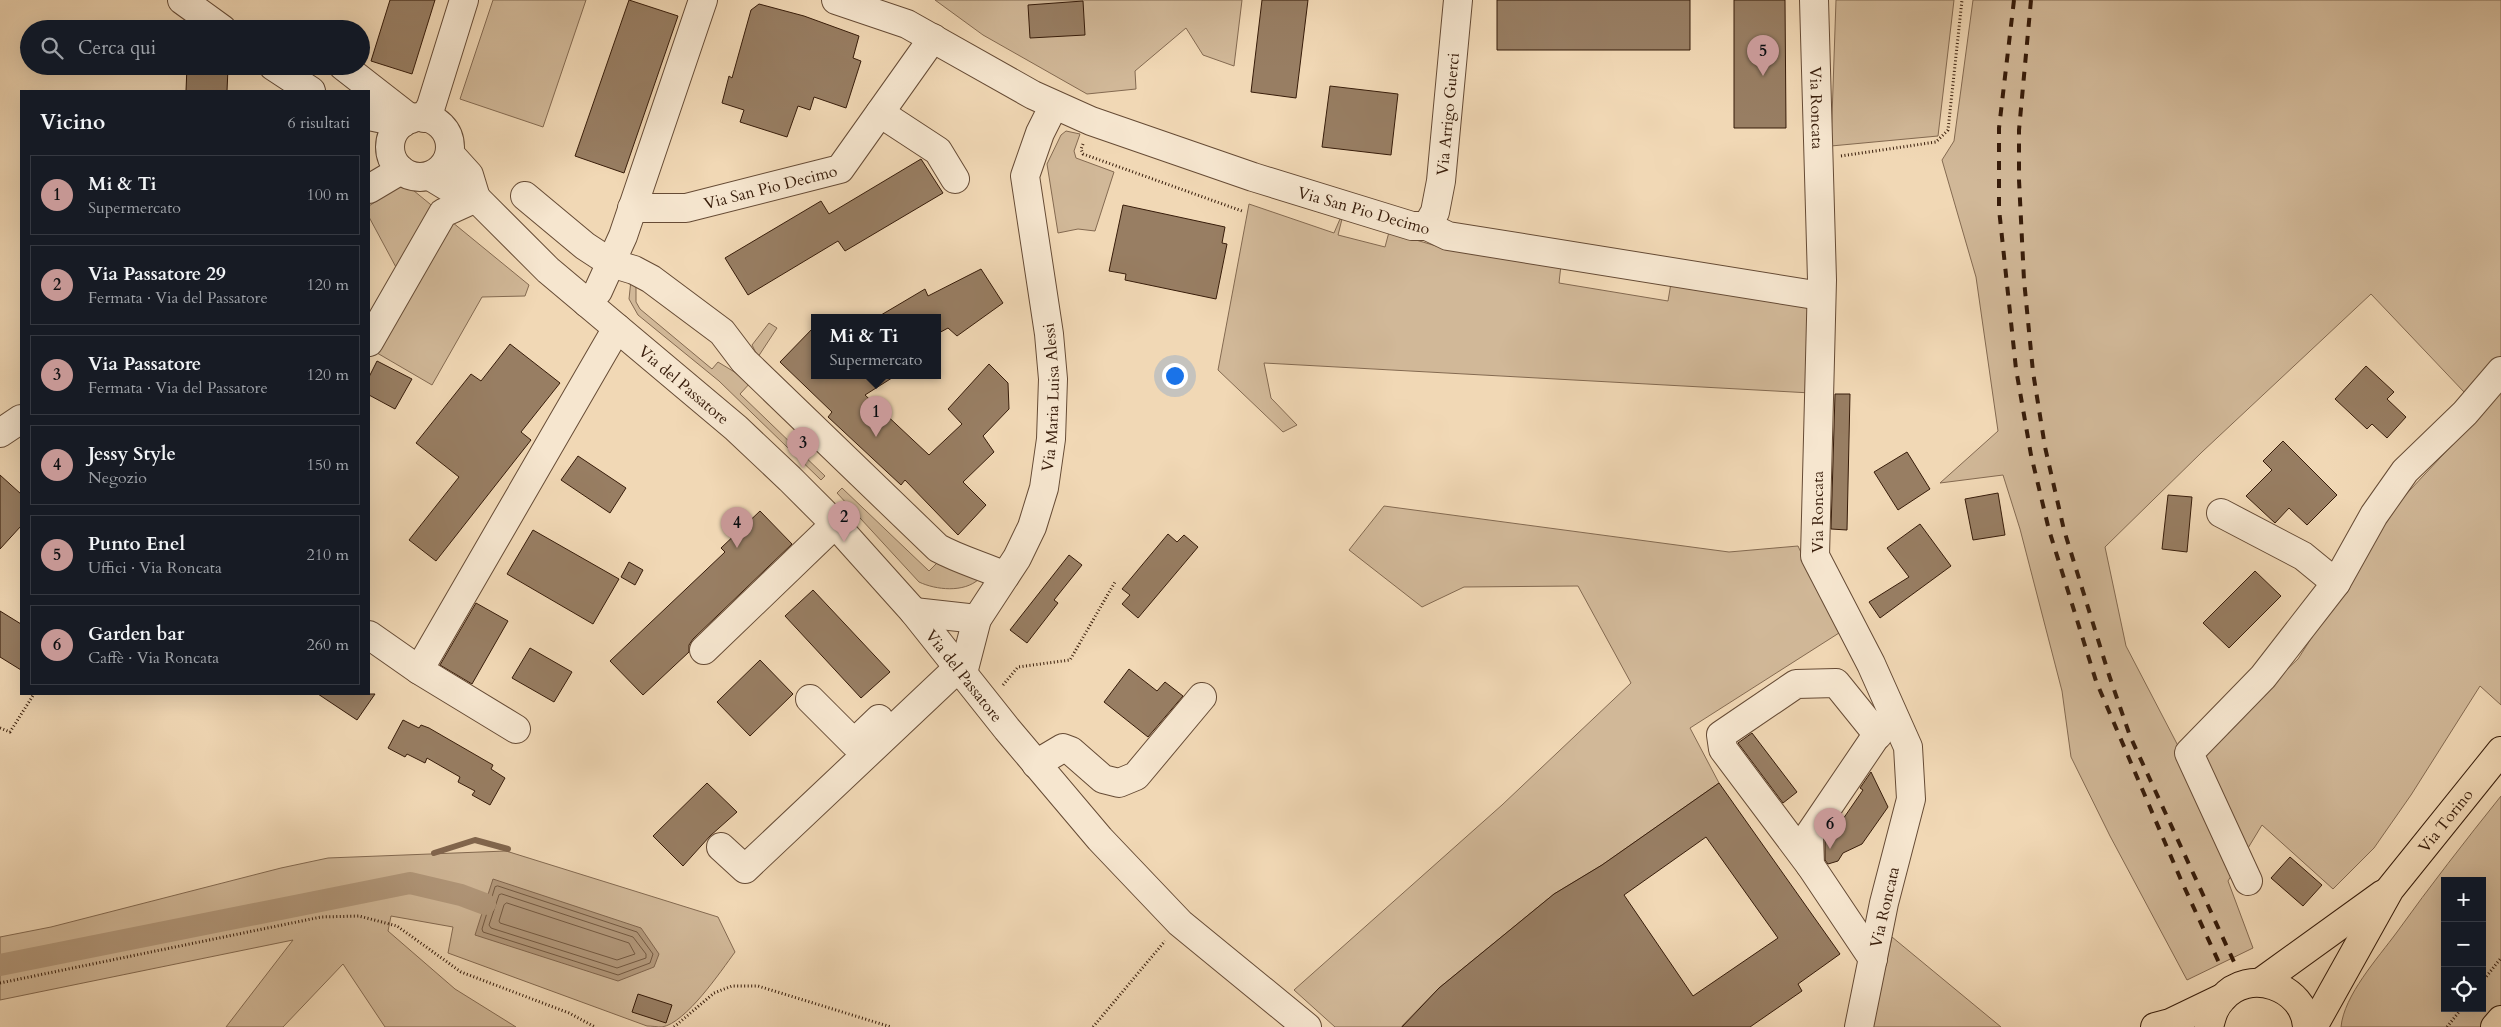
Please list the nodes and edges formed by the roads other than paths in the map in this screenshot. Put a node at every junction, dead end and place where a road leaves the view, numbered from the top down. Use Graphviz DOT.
graph roads {
  1 [pos="464,0"];
  2 [pos="703,0"];
  3 [pos="836,0"];
  4 [pos="1458,0"];
  5 [pos="1814,0"];
  6 [pos="195,4"];
  7 [pos="906,12"];
  8 [pos="212,20"];
  9 [pos="933,38"];
  10 [pos="287,75"];
  11 [pos="355,75"];
  12 [pos="309,90"];
  13 [pos="1054,105"];
  14 [pos="880,114"];
  15 [pos="370,116"];
  16 [pos="413,120"];
  17 [pos="370,131"];
  18 [pos="450,154"];
  19 [pos="396,161"];
  20 [pos="430,176"];
  21 [pos="955,180"];
  22 [pos="370,188"];
  23 [pos="525,196"];
  24 [pos="476,198"];
  25 [pos="632,208"];
  26 [pos="1427,226"];
  27 [pos="610,263"];
  28 [pos="1821,296"];
  29 [pos="587,303"];
  30 [pos="617,328"];
  31 [pos="370,340"];
  32 [pos="2501,371"];
  33 [pos="20,420"];
  34 [pos="0,433"];
  35 [pos="2221,513"];
  36 [pos="835,524"];
  37 [pos="1005,576"];
  38 [pos="2336,583"];
  39 [pos="914,612"];
  40 [pos="976,619"];
  41 [pos="370,636"];
  42 [pos="704,650"];
  43 [pos="957,665"];
  44 [pos="418,670"];
  45 [pos="1202,697"];
  46 [pos="810,699"];
  47 [pos="1885,724"];
  48 [pos="516,729"];
  49 [pos="2501,751"];
  50 [pos="1036,764"];
  51 [pos="721,847"];
  52 [pos="1810,865"];
  53 [pos="2248,881"];
  54 [pos="2390,889"];
  55 [pos="1873,959"];
  56 [pos="2261,982"];
  57 [pos="2222,998"];
  58 [pos="2501,1020"];
  59 [pos="1307,1027"];
  60 [pos="1859,1027"];
  61 [pos="2155,1027"];
  62 [pos="2209,1027"];
  63 [pos="2307,1027"];
  64 [pos="2313,1027"];
  65 [pos="2495,1027"];
  1 -- 16 [label="street"];
  2 -- 25 [label="street"];
  3 -- 7 [label="street, Via San Pio Decimo"];
  4 -- 26 [label="street, Via Arrigo Guerci"];
  5 -- 28 [label="street, Via Roncata"];
  6 -- 8 [label="street"];
  7 -- 9 [label="street, Via San Pio Decimo"];
  9 -- 13 [label="street, Via San Pio Decimo"];
  9 -- 14 [label="street, Via San Pio Decimo"];
  10 -- 12 [label="street"];
  11 -- 16 [label="street"];
  13 -- 26 [label="street, Via San Pio Decimo"];
  13 -- 37 [label="street, Via Maria Luisa Alessi"];
  14 -- 21 [label="street"];
  14 -- 25 [label="street, Via San Pio Decimo"];
  15 -- 16 [label="street"];
  16 -- 18 [label="street"];
  16 -- 19 [label="street"];
  17 -- 19 [label="street"];
  18 -- 20 [label="street"];
  18 -- 24 [label="street, Via del Passatore"];
  19 -- 20 [label="street"];
  19 -- 22 [label="street"];
  20 -- 24 [label="street, Via del Passatore"];
  23 -- 27 [label="street"];
  24 -- 29 [label="street, Via del Passatore"];
  24 -- 31 [label="street"];
  25 -- 27 [label="street"];
  26 -- 28 [label="street, Via San Pio Decimo"];
  27 -- 29 [label="street"];
  27 -- 37 [label="street"];
  28 -- 47 [label="street, Via Roncata"];
  29 -- 30 [label="street, Via del Passatore"];
  30 -- 36 [label="street, Via del Passatore"];
  30 -- 44 [label="street"];
  32 -- 38 [label="street"];
  33 -- 34 [label="street"];
  35 -- 38 [label="street"];
  36 -- 39 [label="street, Via del Passatore"];
  36 -- 42 [label="street"];
  37 -- 40 [label="street, Via Maria Luisa Alessi"];
  38 -- 53 [label="street"];
  39 -- 40 [label="street"];
  39 -- 43 [label="street, Via del Passatore"];
  40 -- 43 [label="street, Via Maria Luisa Alessi"];
  41 -- 44 [label="street"];
  43 -- 46 [label="street"];
  43 -- 50 [label="street, Via del Passatore"];
  43 -- 51 [label="street"];
  44 -- 48 [label="street"];
  45 -- 50 [label="street"];
  47 -- 52 [label="street"];
  47 -- 52 [label="street"];
  47 -- 55 [label="street, Via Roncata"];
  49 -- 54 [label="main road, Via Torino"];
  50 -- 59 [label="street, Via del Passatore"];
  52 -- 55 [label="street"];
  54 -- 56 [label="main road, Via Torino"];
  54 -- 64 [label="main road, Via Torino"];
  55 -- 60 [label="street, Via Roncata"];
  56 -- 57 [label="main road"];
  56 -- 63 [label="main road"];
  57 -- 61 [label="main road"];
  57 -- 62 [label="main road"];
  58 -- 65 [label="main road"];
}
